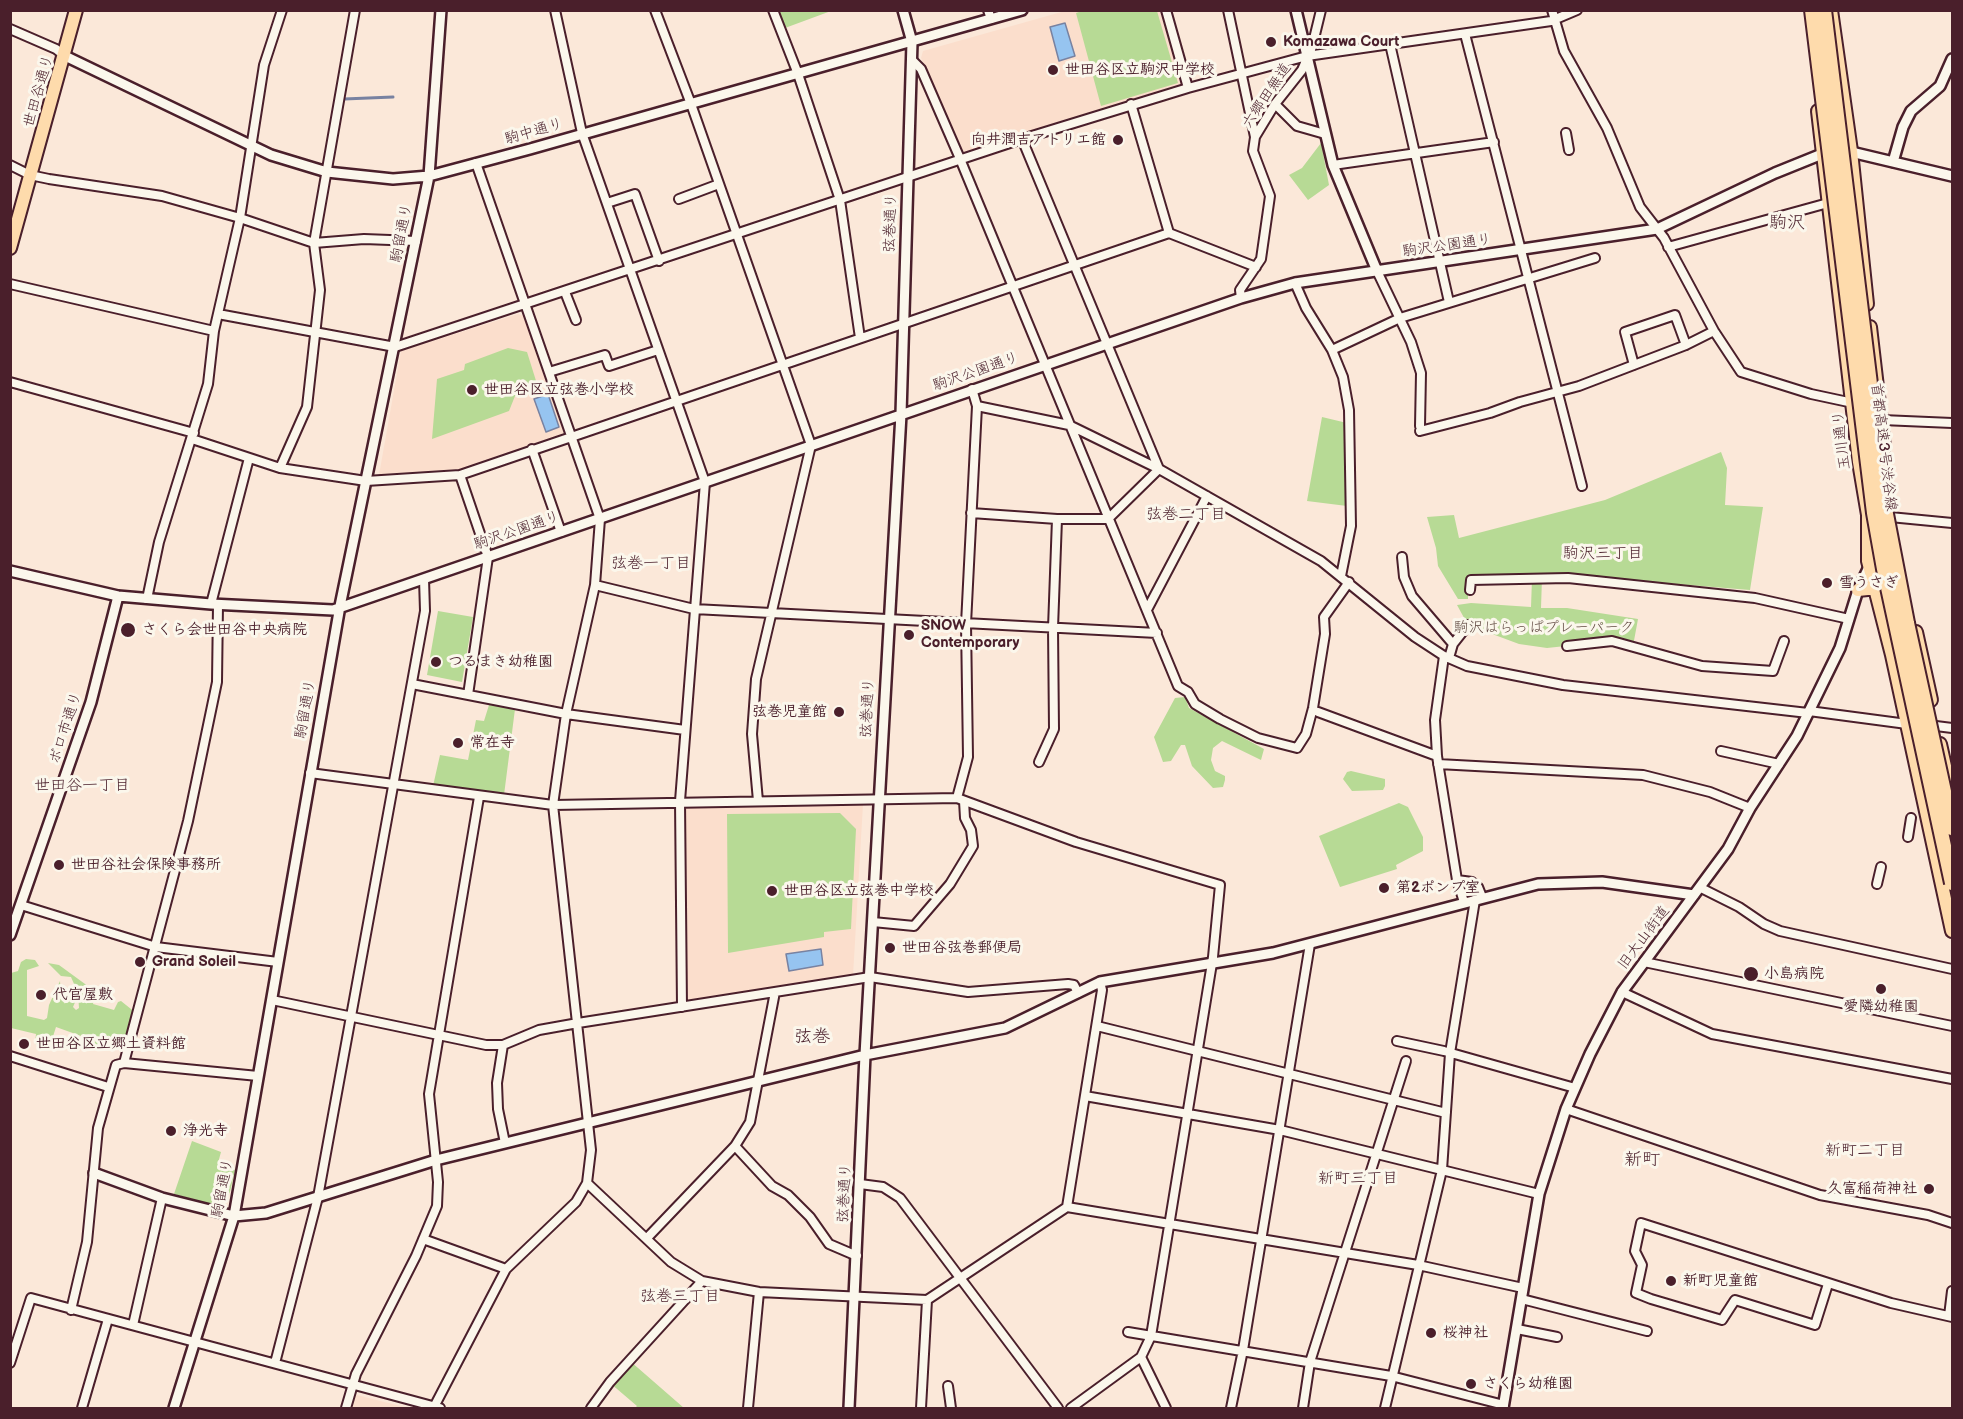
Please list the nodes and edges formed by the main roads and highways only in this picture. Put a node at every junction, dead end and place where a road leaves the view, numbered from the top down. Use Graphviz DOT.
graph roads {
  1 [pos="76,10"];
  2 [pos="1807,10"];
  3 [pos="1812,10"];
  4 [pos="1824,10"];
  5 [pos="1831,10"];
  6 [pos="10,248"];
  7 [pos="1877,588"];
  8 [pos="1858,590"];
  9 [pos="1953,797"];
  10 [pos="1953,828"];
  11 [pos="1953,883"];
  12 [pos="1953,931"];
  1 -- 6 [label="main road, 世田谷通り"];
  2 -- 7 [label="main road, 玉川通り"];
  3 -- 11 [label="highway, 首都高速3号渋谷線, bridge"];
  4 -- 10 [label="highway, 首都高速3号渋谷線, bridge"];
  5 -- 9 [label="main road"];
  7 -- 8 [label="main road"];
  7 -- 12 [label="main road, 玉川通り"];
}
